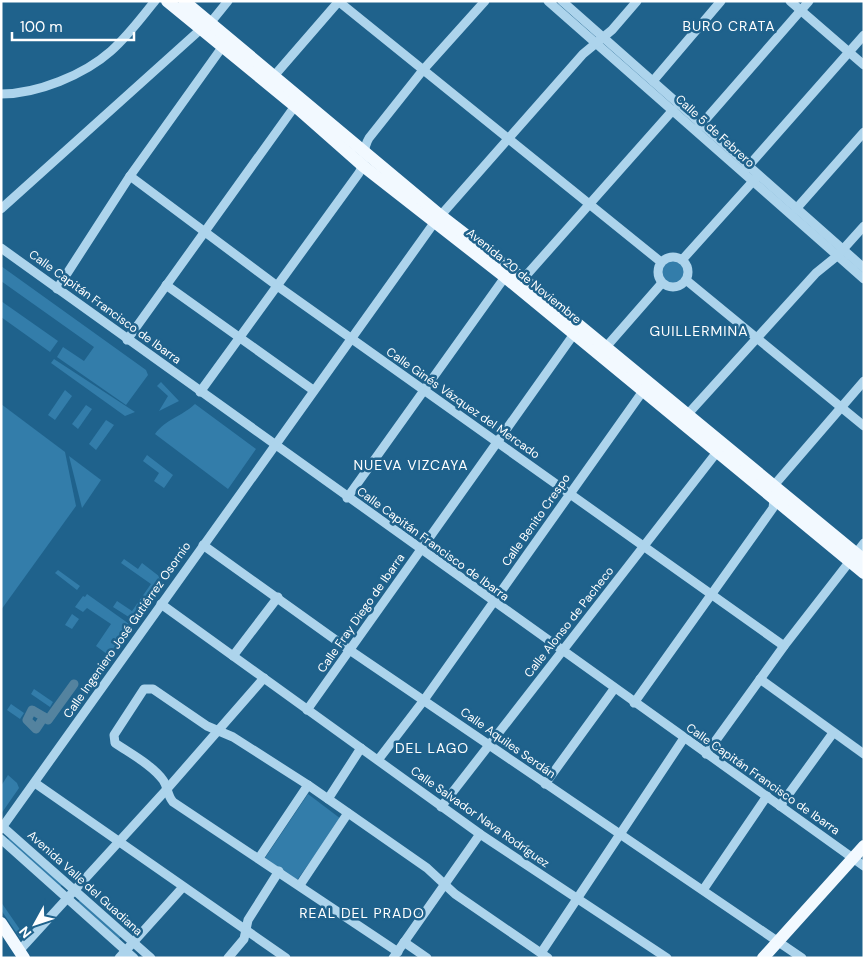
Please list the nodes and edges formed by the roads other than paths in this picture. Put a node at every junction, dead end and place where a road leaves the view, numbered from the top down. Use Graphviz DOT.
graph roads {
  1 [pos="155,1"];
  2 [pos="167,1"];
  3 [pos="184,1"];
  4 [pos="228,1"];
  5 [pos="339,1"];
  6 [pos="485,1"];
  7 [pos="548,1"];
  8 [pos="562,1"];
  9 [pos="637,1"];
  10 [pos="721,1"];
  11 [pos="790,1"];
  12 [pos="809,1"];
  13 [pos="800,10"];
  14 [pos="206,25"];
  15 [pos="864,35"];
  16 [pos="600,40"];
  17 [pos="223,46"];
  18 [pos="849,52"];
  19 [pos="864,65"];
  20 [pos="422,70"];
  21 [pos="274,76"];
  22 [pos="653,81"];
  23 [pos="1,94"];
  24 [pos="295,106"];
  25 [pos="673,110"];
  26 [pos="699,128"];
  27 [pos="864,132"];
  28 [pos="506,138"];
  29 [pos="363,150"];
  30 [pos="363,166"];
  31 [pos="745,170"];
  32 [pos="130,176"];
  33 [pos="755,179"];
  34 [pos="590,204"];
  35 [pos="1,209"];
  36 [pos="796,209"];
  37 [pos="437,219"];
  38 [pos="864,226"];
  39 [pos="205,232"];
  40 [pos="1,248"];
  41 [pos="840,253"];
  42 [pos="682,260"];
  43 [pos="662,262"];
  44 [pos="864,268"];
  45 [pos="505,277"];
  46 [pos="524,279"];
  47 [pos="864,279"];
  48 [pos="686,280"];
  49 [pos="662,283"];
  50 [pos="166,285"];
  51 [pos="276,285"];
  52 [pos="57,289"];
  53 [pos="574,334"];
  54 [pos="239,337"];
  55 [pos="350,338"];
  56 [pos="756,339"];
  57 [pos="127,340"];
  58 [pos="606,347"];
  59 [pos="864,381"];
  60 [pos="313,390"];
  61 [pos="424,390"];
  62 [pos="643,391"];
  63 [pos="200,392"];
  64 [pos="841,407"];
  65 [pos="687,415"];
  66 [pos="864,426"];
  67 [pos="497,442"];
  68 [pos="274,445"];
  69 [pos="717,452"];
  70 [pos="774,487"];
  71 [pos="570,494"];
  72 [pos="347,498"];
  73 [pos="775,501"];
  74 [pos="203,545"];
  75 [pos="644,547"];
  76 [pos="419,550"];
  77 [pos="858,554"];
  78 [pos="864,573"];
  79 [pos="711,594"];
  80 [pos="278,597"];
  81 [pos="493,603"];
  82 [pos="161,604"];
  83 [pos="784,646"];
  84 [pos="351,650"];
  85 [pos="562,652"];
  86 [pos="234,656"];
  87 [pos="264,678"];
  88 [pos="760,679"];
  89 [pos="614,689"];
  90 [pos="424,700"];
  91 [pos="634,703"];
  92 [pos="307,710"];
  93 [pos="219,731"];
  94 [pos="833,733"];
  95 [pos="684,738"];
  96 [pos="488,744"];
  97 [pos="362,748"];
  98 [pos="706,754"];
  99 [pos="864,754"];
  100 [pos="378,760"];
  101 [pos="34,782"];
  102 [pos="546,784"];
  103 [pos="308,786"];
  104 [pos="167,789"];
  105 [pos="767,796"];
  106 [pos="328,799"];
  107 [pos="780,806"];
  108 [pos="441,807"];
  109 [pos="348,813"];
  110 [pos="2,828"];
  111 [pos="480,834"];
  112 [pos="620,835"];
  113 [pos="1,839"];
  114 [pos="118,842"];
  115 [pos="864,846"];
  116 [pos="259,858"];
  117 [pos="852,858"];
  118 [pos="864,866"];
  119 [pos="279,871"];
  120 [pos="445,884"];
  121 [pos="300,885"];
  122 [pos="183,887"];
  123 [pos="74,889"];
  124 [pos="703,890"];
  125 [pos="66,897"];
  126 [pos="577,899"];
  127 [pos="1,923"];
  128 [pos="246,931"];
  129 [pos="778,941"];
  130 [pos="133,942"];
  131 [pos="404,942"];
  132 [pos="126,950"];
  133 [pos="22,954"];
  134 [pos="396,955"];
  135 [pos="545,955"];
  136 [pos="119,958"];
  137 [pos="134,958"];
  138 [pos="151,958"];
  139 [pos="228,958"];
  140 [pos="286,958"];
  141 [pos="427,958"];
  142 [pos="667,958"];
  143 [pos="762,958"];
  144 [pos="802,958"];
  1 -- 23 [label="street"];
  2 -- 14 [label="main road, Avenida 20 de Noviembre"];
  3 -- 14 [label="main road, Avenida 20 de Noviembre"];
  4 -- 14 [label="street"];
  5 -- 20 [label="street"];
  5 -- 21 [label="street"];
  6 -- 20 [label="street"];
  7 -- 16 [label="street, Calle 5 de Febrero"];
  8 -- 16 [label="street, Calle 5 de Febrero"];
  9 -- 16 [label="street, Calle Ingeniero José Gutiérrez Osornio"];
  10 -- 22 [label="street"];
  11 -- 13 [label="street"];
  12 -- 13 [label="street"];
  13 -- 18 [label="street"];
  13 -- 26 [label="street"];
  14 -- 17 [label="main road, Avenida 20 de Noviembre"];
  14 -- 21 [label="main road, Avenida 20 de Noviembre"];
  14 -- 35 [label="street"];
  15 -- 18 [label="street"];
  16 -- 22 [label="street, Calle 5 de Febrero"];
  16 -- 25 [label="street, Calle 5 de Febrero"];
  16 -- 28 [label="street, Calle Ingeniero José Gutiérrez Osornio"];
  17 -- 24 [label="main road, Avenida 20 de Noviembre"];
  17 -- 32 [label="street"];
  18 -- 19 [label="street"];
  18 -- 31 [label="street"];
  20 -- 28 [label="street"];
  20 -- 29 [label="street"];
  21 -- 29 [label="main road, Avenida 20 de Noviembre"];
  22 -- 26 [label="street, Calle 5 de Febrero"];
  24 -- 30 [label="main road, Avenida 20 de Noviembre"];
  24 -- 39 [label="street"];
  25 -- 26 [label="street, Calle 5 de Febrero"];
  25 -- 34 [label="street"];
  26 -- 31 [label="street, Calle 5 de Febrero"];
  27 -- 36 [label="street"];
  28 -- 34 [label="street"];
  28 -- 37 [label="street, Calle Ingeniero José Gutiérrez Osornio"];
  29 -- 30 [label="street"];
  29 -- 37 [label="main road, Avenida 20 de Noviembre"];
  30 -- 37 [label="main road, Avenida 20 de Noviembre"];
  30 -- 51 [label="street"];
  31 -- 33 [label="street, Calle 5 de Febrero"];
  32 -- 39 [label="street, Calle Ginés Vázquez del Mercado"];
  32 -- 52 [label="street"];
  33 -- 36 [label="street, Calle 5 de Febrero"];
  33 -- 41 [label="street, Calle 5 de Febrero"];
  33 -- 42 [label="street"];
  34 -- 43 [label="street"];
  34 -- 46 [label="street"];
  36 -- 41 [label="street, Calle 5 de Febrero"];
  37 -- 45 [label="main road, Avenida 20 de Noviembre"];
  37 -- 46 [label="main road, Avenida 20 de Noviembre"];
  37 -- 55 [label="street, Calle Ingeniero José Gutiérrez Osornio"];
  38 -- 41 [label="street"];
  39 -- 50 [label="street"];
  39 -- 51 [label="street, Calle Ginés Vázquez del Mercado"];
  40 -- 52 [label="street, Calle Capitán Francisco de Ibarra"];
  41 -- 44 [label="street, Calle 5 de Febrero"];
  41 -- 47 [label="street, Calle 5 de Febrero"];
  41 -- 56 [label="street"];
  42 -- 43 [label="street"];
  42 -- 48 [label="street"];
  43 -- 49 [label="street"];
  45 -- 53 [label="main road, Avenida 20 de Noviembre"];
  45 -- 61 [label="street"];
  46 -- 58 [label="main road, Avenida 20 de Noviembre"];
  48 -- 49 [label="street"];
  48 -- 56 [label="street"];
  49 -- 58 [label="street"];
  50 -- 54 [label="street"];
  50 -- 57 [label="street"];
  51 -- 54 [label="street"];
  51 -- 55 [label="street, Calle Ginés Vázquez del Mercado"];
  52 -- 57 [label="street, Calle Capitán Francisco de Ibarra"];
  53 -- 62 [label="main road, Avenida 20 de Noviembre"];
  53 -- 67 [label="street, Calle Fray Diego de Ibarra"];
  54 -- 60 [label="street"];
  54 -- 63 [label="street"];
  55 -- 60 [label="street, Calle Ingeniero José Gutiérrez Osornio"];
  55 -- 61 [label="street, Calle Ginés Vázquez del Mercado"];
  56 -- 64 [label="street"];
  56 -- 65 [label="street"];
  57 -- 63 [label="street, Calle Capitán Francisco de Ibarra"];
  58 -- 65 [label="main road, Avenida 20 de Noviembre"];
  59 -- 64 [label="street"];
  60 -- 68 [label="street, Calle Ingeniero José Gutiérrez Osornio"];
  61 -- 67 [label="street, Calle Ginés Vázquez del Mercado"];
  61 -- 72 [label="street"];
  62 -- 69 [label="main road, Avenida 20 de Noviembre"];
  62 -- 71 [label="street, Calle Benito Crespo"];
  63 -- 68 [label="street, Calle Capitán Francisco de Ibarra"];
  64 -- 66 [label="street"];
  64 -- 70 [label="street"];
  65 -- 70 [label="main road, Avenida 20 de Noviembre"];
  67 -- 71 [label="street, Calle Ginés Vázquez del Mercado"];
  67 -- 76 [label="street, Calle Fray Diego de Ibarra"];
  68 -- 72 [label="street, Calle Capitán Francisco de Ibarra"];
  68 -- 74 [label="street, Calle Ingeniero José Gutiérrez Osornio"];
  69 -- 73 [label="main road, Avenida 20 de Noviembre"];
  69 -- 75 [label="street, Calle Alonso de Pacheco"];
  70 -- 73 [label="street"];
  70 -- 77 [label="main road, Avenida 20 de Noviembre"];
  71 -- 75 [label="street, Calle Ginés Vázquez del Mercado"];
  71 -- 81 [label="street, Calle Benito Crespo"];
  72 -- 76 [label="street, Calle Capitán Francisco de Ibarra"];
  73 -- 77 [label="main road, Avenida 20 de Noviembre"];
  73 -- 79 [label="street"];
  74 -- 80 [label="street, Calle Aquiles Serdán"];
  74 -- 82 [label="street, Calle Ingeniero José Gutiérrez Osornio"];
  75 -- 79 [label="street, Calle Ginés Vázquez del Mercado"];
  75 -- 85 [label="street, Calle Alonso de Pacheco"];
  76 -- 81 [label="street, Calle Capitán Francisco de Ibarra"];
  76 -- 84 [label="street, Calle Fray Diego de Ibarra"];
  77 -- 78 [label="main road, Avenida 20 de Noviembre"];
  77 -- 83 [label="street"];
  79 -- 83 [label="street, Calle Ginés Vázquez del Mercado"];
  79 -- 91 [label="street"];
  80 -- 84 [label="street, Calle Aquiles Serdán"];
  80 -- 86 [label="street"];
  81 -- 85 [label="street, Calle Capitán Francisco de Ibarra"];
  81 -- 90 [label="street, Calle Benito Crespo"];
  82 -- 86 [label="street, Calle Salvador Nava Rodríguez"];
  82 -- 101 [label="street, Calle Ingeniero José Gutiérrez Osornio"];
  83 -- 88 [label="street"];
  84 -- 90 [label="street, Calle Aquiles Serdán"];
  84 -- 92 [label="street, Calle Fray Diego de Ibarra"];
  85 -- 89 [label="street, Calle Capitán Francisco de Ibarra"];
  85 -- 96 [label="street, Calle Alonso de Pacheco"];
  86 -- 87 [label="street, Calle Salvador Nava Rodríguez"];
  87 -- 92 [label="street, Calle Salvador Nava Rodríguez"];
  87 -- 93 [label="street"];
  88 -- 94 [label="street"];
  88 -- 98 [label="street"];
  89 -- 91 [label="street, Calle Capitán Francisco de Ibarra"];
  89 -- 102 [label="street"];
  90 -- 96 [label="street, Calle Aquiles Serdán"];
  90 -- 100 [label="street, Calle Benito Crespo"];
  91 -- 95 [label="street, Calle Capitán Francisco de Ibarra"];
  92 -- 97 [label="street, Calle Salvador Nava Rodríguez"];
  93 -- 103 [label="street"];
  93 -- 104 [label="street"];
  93 -- 104 [label="street"];
  94 -- 99 [label="street"];
  94 -- 107 [label="street"];
  95 -- 98 [label="street, Calle Capitán Francisco de Ibarra"];
  95 -- 112 [label="street"];
  96 -- 102 [label="street, Calle Aquiles Serdán"];
  96 -- 108 [label="street, Calle Alonso de Pacheco"];
  97 -- 100 [label="street, Calle Salvador Nava Rodríguez"];
  97 -- 106 [label="street"];
  98 -- 105 [label="street, Calle Capitán Francisco de Ibarra"];
  100 -- 108 [label="street, Calle Salvador Nava Rodríguez"];
  101 -- 110 [label="street, Calle Ingeniero José Gutiérrez Osornio"];
  101 -- 114 [label="street"];
  102 -- 112 [label="street, Calle Aquiles Serdán"];
  103 -- 106 [label="street"];
  103 -- 116 [label="street"];
  104 -- 114 [label="street"];
  104 -- 116 [label="street"];
  105 -- 107 [label="street, Calle Capitán Francisco de Ibarra"];
  105 -- 124 [label="street"];
  106 -- 109 [label="street"];
  107 -- 117 [label="street, Calle Capitán Francisco de Ibarra"];
  108 -- 111 [label="street, Calle Salvador Nava Rodríguez"];
  109 -- 120 [label="street"];
  109 -- 121 [label="street"];
  110 -- 123 [label="street, Avenida Valle del Guadiana"];
  111 -- 120 [label="street"];
  111 -- 126 [label="street, Calle Salvador Nava Rodríguez"];
  112 -- 124 [label="street, Calle Aquiles Serdán"];
  112 -- 126 [label="street"];
  113 -- 125 [label="street, Avenida Valle del Guadiana"];
  114 -- 122 [label="street"];
  114 -- 123 [label="street"];
  115 -- 117 [label="main road"];
  116 -- 119 [label="street"];
  117 -- 118 [label="street, Calle Capitán Francisco de Ibarra"];
  117 -- 129 [label="main road"];
  119 -- 121 [label="street"];
  119 -- 128 [label="street"];
  120 -- 131 [label="street"];
  120 -- 135 [label="street"];
  121 -- 134 [label="street"];
  122 -- 128 [label="street"];
  122 -- 130 [label="street"];
  123 -- 125 [label="street"];
  123 -- 130 [label="street, Avenida Valle del Guadiana"];
  124 -- 129 [label="street, Calle Aquiles Serdán"];
  125 -- 132 [label="street, Avenida Valle del Guadiana"];
  125 -- 133 [label="street"];
  126 -- 135 [label="street"];
  126 -- 142 [label="street, Calle Salvador Nava Rodríguez"];
  127 -- 133 [label="main road"];
  128 -- 139 [label="street"];
  128 -- 140 [label="street"];
  129 -- 143 [label="main road"];
  129 -- 144 [label="street, Calle Aquiles Serdán"];
  130 -- 132 [label="street"];
  130 -- 138 [label="street, Avenida Valle del Guadiana"];
  131 -- 134 [label="street"];
  131 -- 141 [label="street"];
  132 -- 136 [label="street"];
  132 -- 137 [label="street, Avenida Valle del Guadiana"];
}
